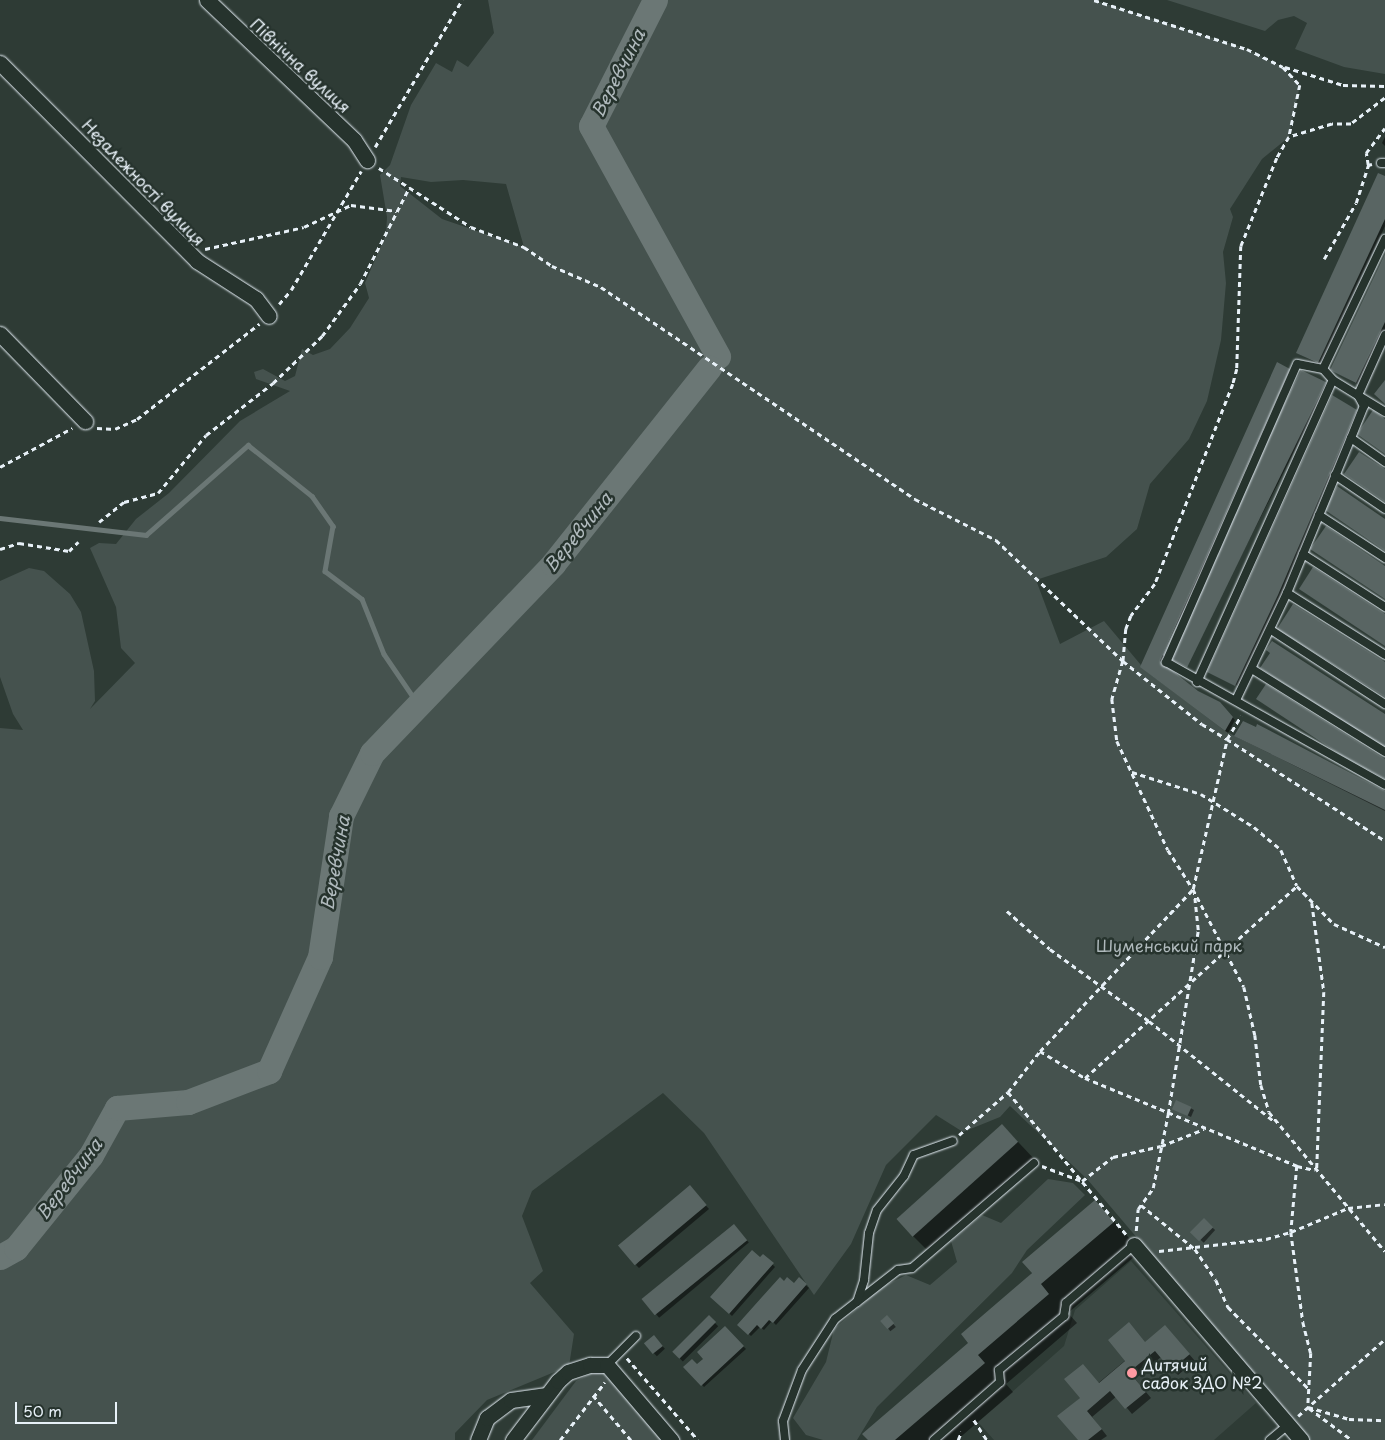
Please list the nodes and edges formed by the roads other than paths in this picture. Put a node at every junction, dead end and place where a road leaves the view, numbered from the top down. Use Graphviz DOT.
graph roads {
  1 [pos="207,0"];
  2 [pos="0,63"];
  3 [pos="367,160"];
  4 [pos="1385,239"];
  5 [pos="268,316"];
  6 [pos="0,334"];
  7 [pos="1385,335"];
  8 [pos="1322,369"];
  9 [pos="1333,380"];
  10 [pos="1358,395"];
  11 [pos="1385,412"];
  12 [pos="85,421"];
  13 [pos="1351,438"];
  14 [pos="1385,462"];
  15 [pos="1335,475"];
  16 [pos="1385,509"];
  17 [pos="1319,515"];
  18 [pos="1303,554"];
  19 [pos="1385,558"];
  20 [pos="1287,593"];
  21 [pos="1385,607"];
  22 [pos="1271,630"];
  23 [pos="1385,654"];
  24 [pos="1252,668"];
  25 [pos="1197,682"];
  26 [pos="1236,700"];
  27 [pos="1385,704"];
  28 [pos="1385,752"];
  29 [pos="1385,785"];
  30 [pos="953,1142"];
  31 [pos="1034,1163"];
  32 [pos="1137,1249"];
  33 [pos="857,1302"];
  34 [pos="636,1336"];
  35 [pos="607,1365"];
  36 [pos="547,1396"];
  37 [pos="1288,1425"];
  38 [pos="478,1440"];
  39 [pos="513,1440"];
  40 [pos="670,1440"];
  41 [pos="785,1440"];
  42 [pos="934,1440"];
  43 [pos="1270,1440"];
  44 [pos="1301,1440"];
  1 -- 3 [label="street, Північна вулиця"];
  2 -- 5 [label="street, Незалежності вулиця"];
  4 -- 8 [label="lane"];
  6 -- 12 [label="street"];
  7 -- 10 [label="lane"];
  8 -- 9 [label="lane"];
  8 -- 25 [label="lane"];
  9 -- 10 [label="lane"];
  9 -- 25 [label="lane"];
  10 -- 11 [label="lane"];
  10 -- 13 [label="lane"];
  13 -- 14 [label="lane"];
  13 -- 15 [label="lane"];
  15 -- 16 [label="lane"];
  15 -- 17 [label="lane"];
  17 -- 18 [label="lane"];
  17 -- 19 [label="lane"];
  18 -- 20 [label="lane"];
  18 -- 21 [label="lane"];
  20 -- 22 [label="lane"];
  20 -- 23 [label="lane"];
  22 -- 24 [label="lane"];
  22 -- 27 [label="lane"];
  24 -- 26 [label="lane"];
  24 -- 28 [label="lane"];
  25 -- 26 [label="lane"];
  26 -- 29 [label="lane"];
  30 -- 33 [label="lane"];
  31 -- 33 [label="lane"];
  32 -- 37 [label="street"];
  32 -- 42 [label="lane"];
  33 -- 41 [label="lane"];
  34 -- 35 [label="lane"];
  35 -- 36 [label="street"];
  35 -- 40 [label="street"];
  36 -- 38 [label="street"];
  36 -- 39 [label="street"];
  37 -- 43 [label="lane"];
  37 -- 44 [label="street"];
}
